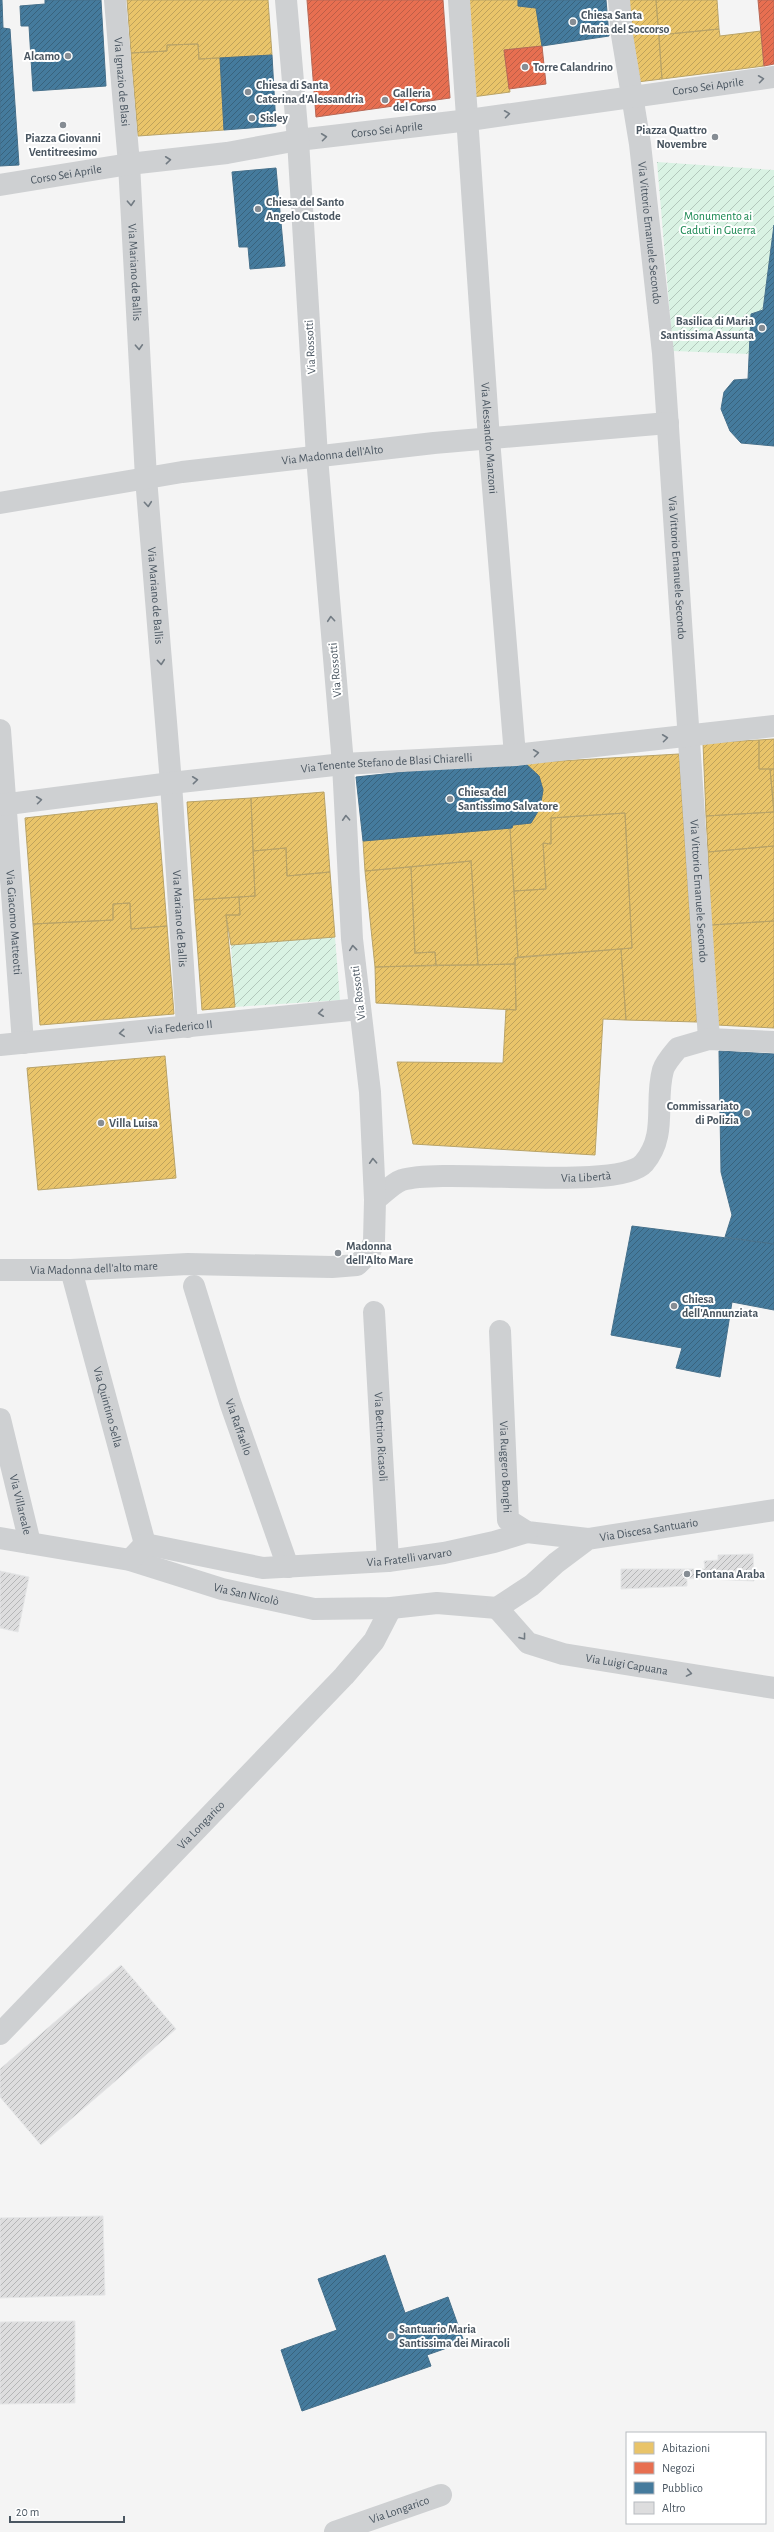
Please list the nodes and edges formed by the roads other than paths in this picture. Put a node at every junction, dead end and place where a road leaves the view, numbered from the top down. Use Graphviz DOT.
graph roads {
  1 [pos="115,0"];
  2 [pos="286,0"];
  3 [pos="459,0"];
  4 [pos="619,0"];
  5 [pos="774,77"];
  6 [pos="632,97"];
  7 [pos="468,120"];
  8 [pos="298,140"];
  9 [pos="129,164"];
  10 [pos="0,185"];
  11 [pos="668,423"];
  12 [pos="489,439"];
  13 [pos="317,457"];
  14 [pos="146,478"];
  15 [pos="0,503"];
  16 [pos="774,726"];
  17 [pos="0,730"];
  18 [pos="689,735"];
  19 [pos="515,756"];
  20 [pos="343,764"];
  21 [pos="171,783"];
  22 [pos="3,805"];
  23 [pos="360,1009"];
  24 [pos="187,1027"];
  25 [pos="709,1039"];
  26 [pos="23,1042"];
  27 [pos="774,1042"];
  28 [pos="0,1045"];
  29 [pos="375,1200"];
  30 [pos="188,1264"];
  31 [pos="0,1270"];
  32 [pos="71,1270"];
  33 [pos="194,1286"];
  34 [pos="374,1312"];
  35 [pos="500,1331"];
  36 [pos="0,1419"];
  37 [pos="774,1510"];
  38 [pos="527,1532"];
  39 [pos="0,1538"];
  40 [pos="588,1539"];
  41 [pos="30,1543"];
  42 [pos="145,1544"];
  43 [pos="130,1560"];
  44 [pos="388,1561"];
  45 [pos="288,1567"];
  46 [pos="391,1608"];
  47 [pos="497,1608"];
  48 [pos="774,1688"];
  49 [pos="0,2034"];
  50 [pos="441,2495"];
  51 [pos="335,2532"];
  1 -- 9 [label="street, Via Ignazio de Blasi"];
  2 -- 8 [label="street, Via Rossotti"];
  3 -- 7 [label="street, Via Alessandro Manzoni"];
  4 -- 6 [label="street, Via Vittorio Emanuele Secondo"];
  6 -- 5 [label="street, Corso Sei Aprile, one-way"];
  7 -- 6 [label="street, Corso Sei Aprile, one-way"];
  6 -- 11 [label="street, Via Vittorio Emanuele Secondo"];
  8 -- 7 [label="street, Corso Sei Aprile, one-way"];
  7 -- 12 [label="street, Via Alessandro Manzoni"];
  9 -- 8 [label="street, Corso Sei Aprile, one-way"];
  8 -- 13 [label="street, Via Rossotti"];
  9 -- 10 [label="street, Corso Sei Aprile"];
  9 -- 14 [label="street, Via Mariano de Ballis, one-way"];
  11 -- 12 [label="street, Via Madonna dell'Alto"];
  11 -- 18 [label="street, Via Vittorio Emanuele Secondo"];
  12 -- 13 [label="street, Via Madonna dell'Alto"];
  12 -- 19 [label="street, Via Alessandro Manzoni"];
  13 -- 14 [label="street, Via Madonna dell'Alto"];
  20 -- 13 [label="street, Via Rossotti, one-way"];
  14 -- 15 [label="street, Via Madonna dell'Alto"];
  14 -- 21 [label="street, Via Mariano de Ballis, one-way"];
  16 -- 18 [label="street, Via Tenente Stefano de Blasi Chiarelli"];
  17 -- 22 [label="street, Via Giacomo Matteotti"];
  19 -- 18 [label="street, Via Tenente Stefano de Blasi Chiarelli, one-way"];
  18 -- 25 [label="street, Via Vittorio Emanuele Secondo"];
  19 -- 20 [label="street, Via Tenente Stefano de Blasi Chiarelli"];
  21 -- 20 [label="street, Via Tenente Stefano de Blasi Chiarelli, one-way"];
  23 -- 20 [label="street, Via Rossotti, one-way"];
  22 -- 21 [label="street, Via Tenente Stefano de Blasi Chiarelli, one-way"];
  21 -- 24 [label="street, Via Mariano de Ballis"];
  22 -- 26 [label="street, Via Giacomo Matteotti"];
  23 -- 24 [label="street, Via Federico II, one-way"];
  29 -- 23 [label="street, Via Rossotti, one-way"];
  24 -- 26 [label="street, Via Federico II, one-way"];
  25 -- 27 [label="street, Via Libertà"];
  25 -- 29 [label="street, Via Libertà"];
  26 -- 28 [label="street, Via Federico II"];
  29 -- 30 [label="street, Via Rossotti"];
  30 -- 32 [label="street, Via Madonna dell'alto mare"];
  31 -- 32 [label="street, Via Madonna dell'alto mare"];
  32 -- 42 [label="street, Via Quintino Sella"];
  33 -- 45 [label="street, Via Raffaello"];
  34 -- 44 [label="street, Via Bettino Ricasoli"];
  35 -- 38 [label="street, Via Ruggero Bonghi"];
  36 -- 41 [label="street, Via Villareale"];
  37 -- 40 [label="street, Via Discesa Santuario"];
  38 -- 40 [label="street, Via Ruggero Bonghi"];
  38 -- 44 [label="street, Via Fratelli varvaro"];
  39 -- 41 [label="street, Via San Nicolò"];
  40 -- 47 [label="street, Via Discesa Santuario"];
  41 -- 43 [label="street, Via San Nicolò"];
  42 -- 43 [label="street"];
  42 -- 45 [label="street, Via Fratelli varvaro"];
  43 -- 46 [label="street, Via San Nicolò"];
  44 -- 45 [label="street, Via Fratelli varvaro"];
  46 -- 47 [label="street, Via San Nicolò"];
  46 -- 49 [label="street, Via Longarico"];
  47 -- 48 [label="street, Via Luigi Capuana, one-way"];
  50 -- 51 [label="street, Via Longarico"];
}
